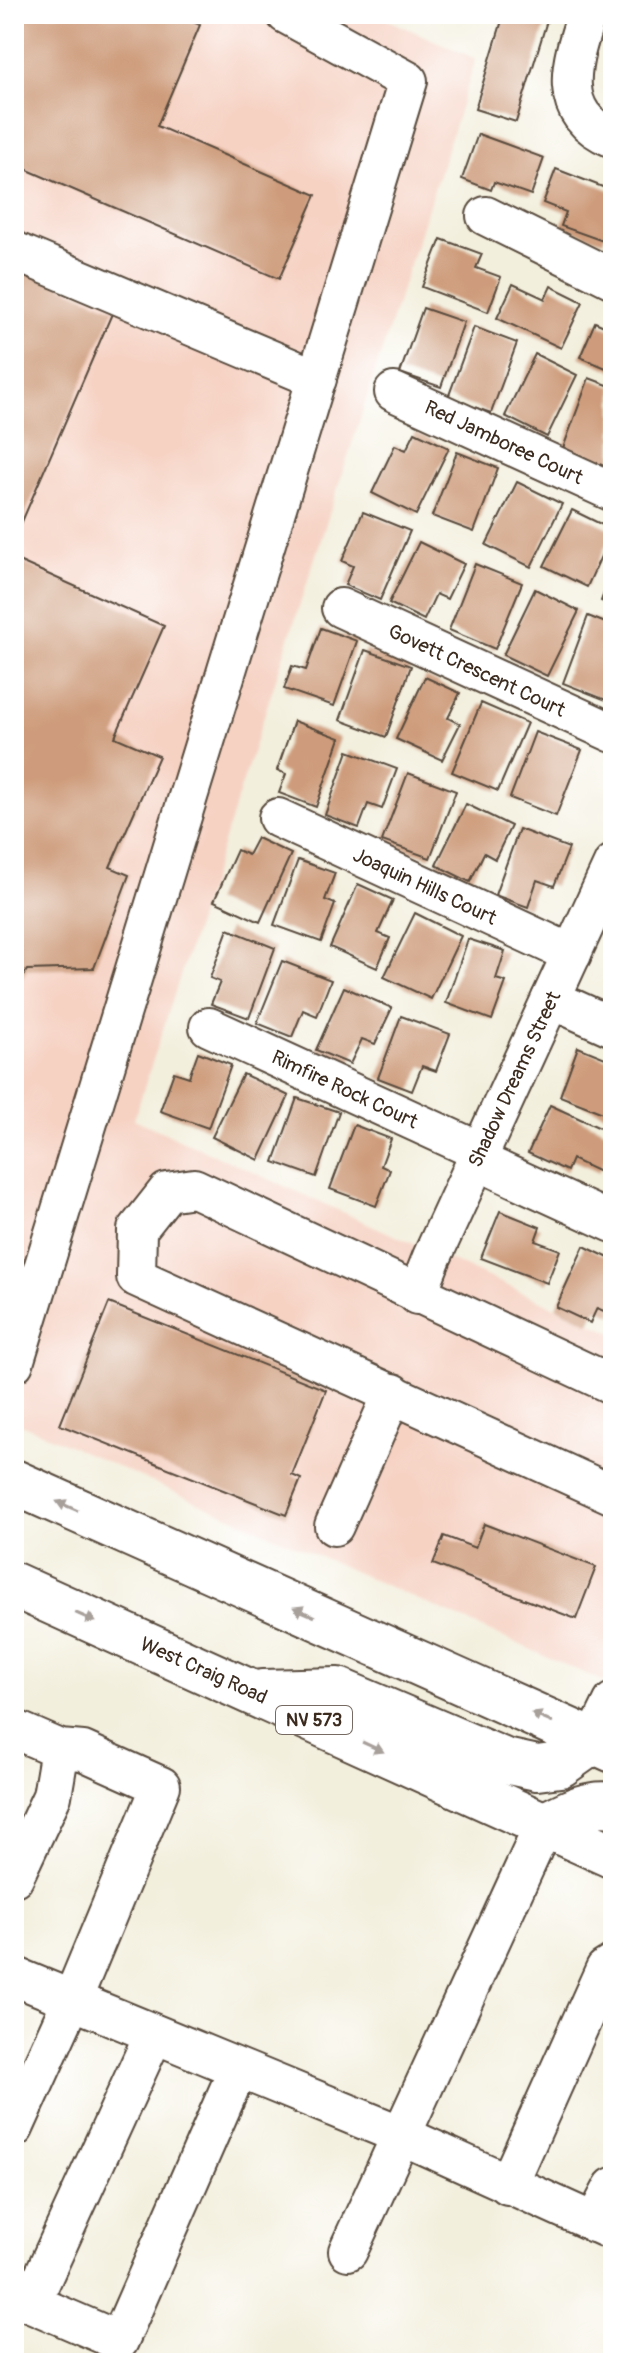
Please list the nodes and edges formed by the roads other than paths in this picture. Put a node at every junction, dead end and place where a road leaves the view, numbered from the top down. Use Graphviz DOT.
graph roads {
  1 [pos="286,14"];
  2 [pos="587,14"];
  3 [pos="613,138"];
  4 [pos="486,216"];
  5 [pos="14,251"];
  6 [pos="613,279"];
  7 [pos="317,379"];
  8 [pos="394,392"];
  9 [pos="613,492"];
  10 [pos="341,608"];
  11 [pos="613,733"];
  12 [pos="278,818"];
  13 [pos="613,864"];
  14 [pos="572,954"];
  15 [pos="551,999"];
  16 [pos="209,1027"];
  17 [pos="613,1027"];
  18 [pos="478,1156"];
  19 [pos="613,1223"];
  20 [pos="417,1295"];
  21 [pos="15,1357"];
  22 [pos="613,1385"];
  23 [pos="393,1393"];
  24 [pos="14,1482"];
  25 [pos="613,1495"];
  26 [pos="334,1526"];
  27 [pos="14,1585"];
  28 [pos="253,1692"];
  29 [pos="613,1702"];
  30 [pos="14,1729"];
  31 [pos="604,1745"];
  32 [pos="60,1749"];
  33 [pos="613,1805"];
  34 [pos="544,1825"];
  35 [pos="613,1856"];
  36 [pos="14,1877"];
  37 [pos="613,1964"];
  38 [pos="14,1976"];
  39 [pos="72,2000"];
  40 [pos="154,2034"];
  41 [pos="238,2069"];
  42 [pos="14,2128"];
  43 [pos="401,2135"];
  44 [pos="508,2185"];
  45 [pos="608,2209"];
  46 [pos="348,2251"];
  47 [pos="23,2298"];
  1 -- 7 [label="street"];
  2 -- 3 [label="street"];
  4 -- 6 [label="street"];
  5 -- 7 [label="street"];
  7 -- 21 [label="street"];
  8 -- 9 [label="street, Red Jamboree Court"];
  10 -- 11 [label="street, Govett Crescent Court"];
  12 -- 14 [label="street, Joaquin Hills Court"];
  13 -- 14 [label="street, Shadow Dreams Street"];
  14 -- 15 [label="street, Shadow Dreams Street"];
  15 -- 17 [label="street"];
  15 -- 18 [label="street, Shadow Dreams Street"];
  16 -- 18 [label="street, Rimfire Rock Court"];
  18 -- 19 [label="street, Rimfire Rock Court"];
  18 -- 20 [label="street, Shadow Dreams Street"];
  20 -- 22 [label="street"];
  20 -- 23 [label="street"];
  23 -- 25 [label="street"];
  23 -- 26 [label="street"];
  31 -- 24 [label="main road, one-way"];
  27 -- 28 [label="main road, West Craig Road / NV 573, one-way"];
  28 -- 31 [label="main road"];
  28 -- 34 [label="main road, West Craig Road / NV 573, one-way"];
  29 -- 31 [label="street"];
  30 -- 32 [label="street"];
  32 -- 36 [label="street"];
  32 -- 39 [label="street"];
  33 -- 34 [label="main road"];
  34 -- 35 [label="main road, West Craig Road / NV 573"];
  34 -- 43 [label="street"];
  37 -- 44 [label="street"];
  38 -- 39 [label="street"];
  39 -- 40 [label="street"];
  39 -- 42 [label="street"];
  40 -- 41 [label="street"];
  40 -- 47 [label="street"];
  41 -- 43 [label="street"];
  41 -- 47 [label="street"];
  43 -- 44 [label="street"];
  43 -- 46 [label="street"];
  44 -- 45 [label="street"];
}
